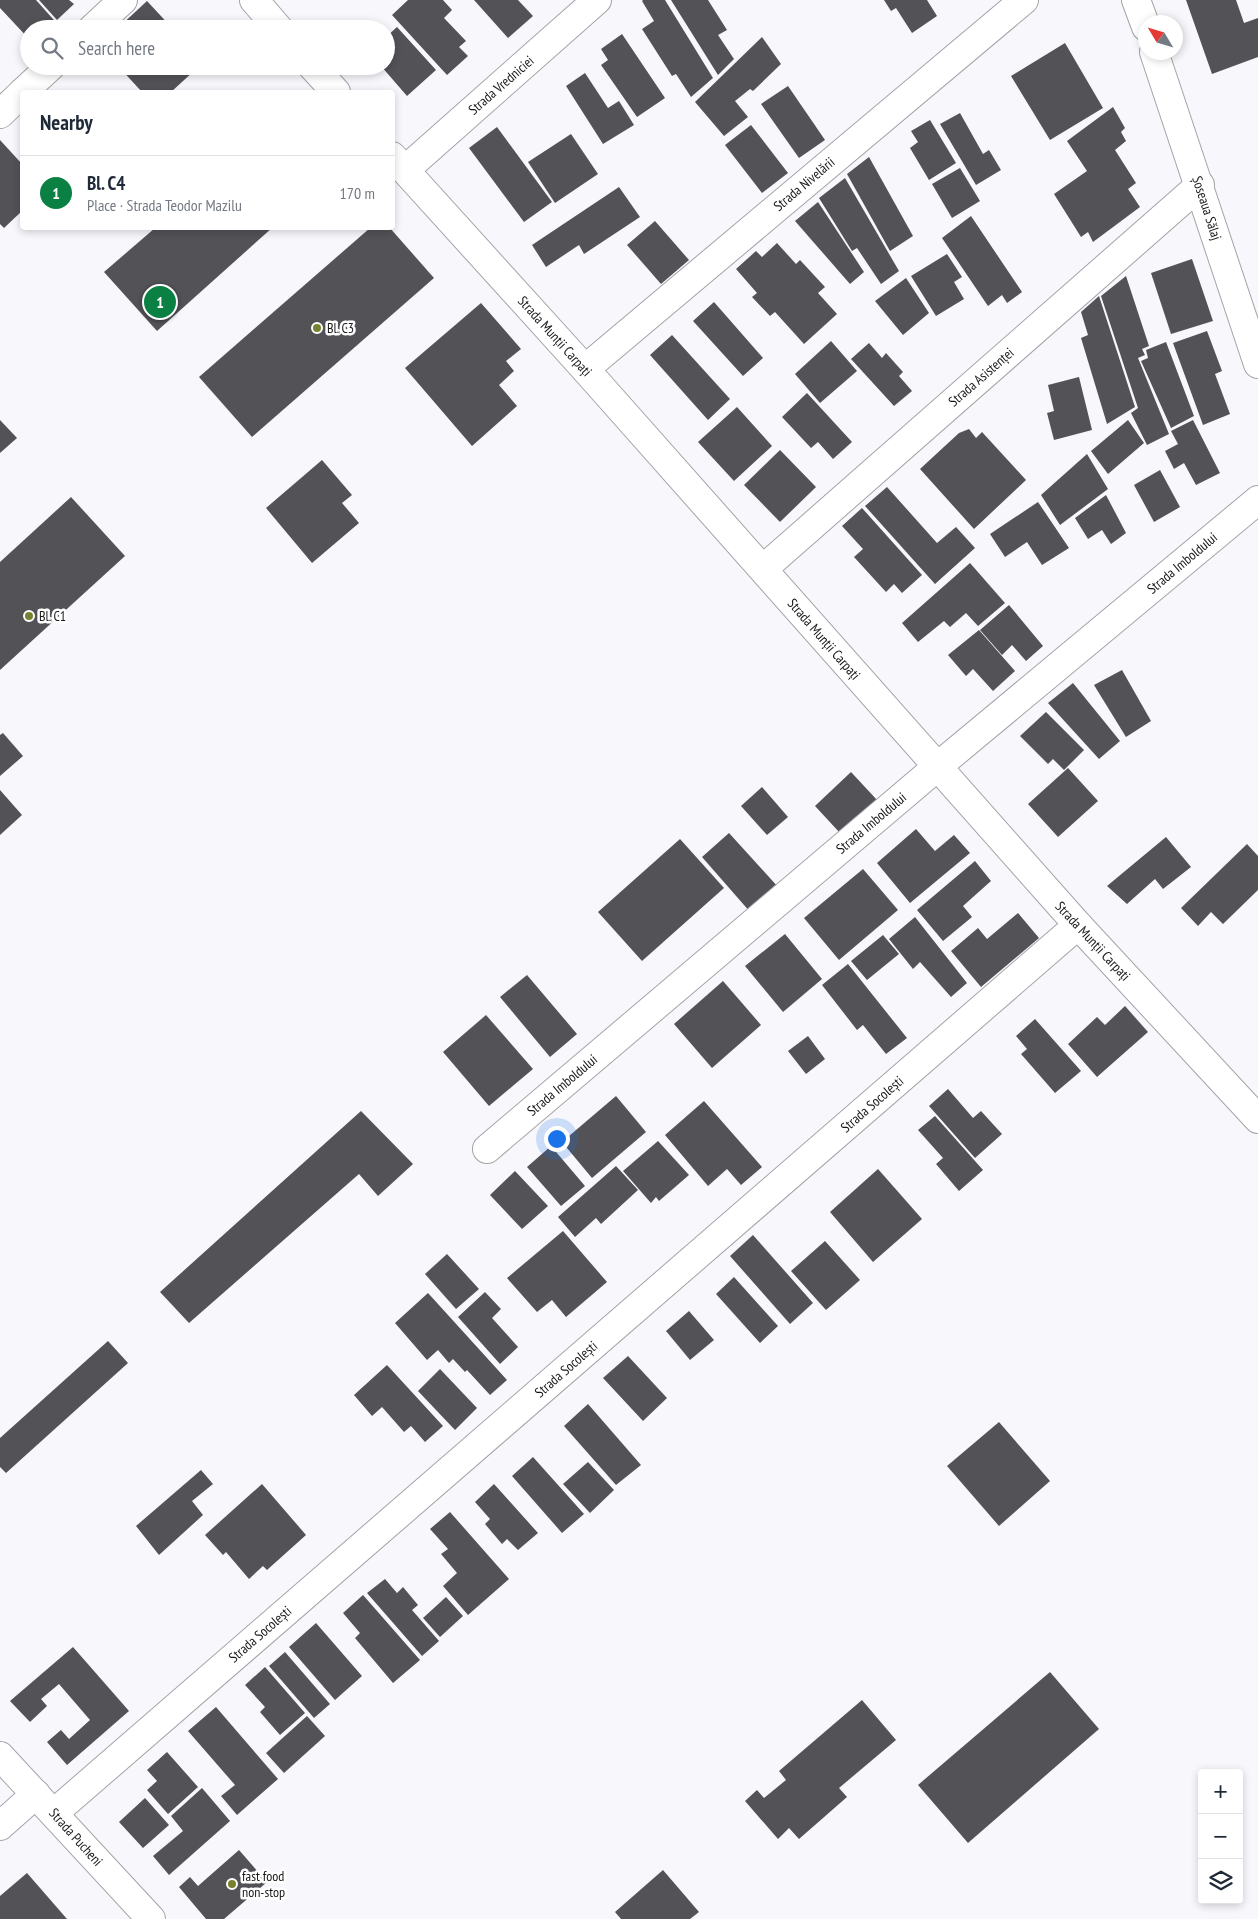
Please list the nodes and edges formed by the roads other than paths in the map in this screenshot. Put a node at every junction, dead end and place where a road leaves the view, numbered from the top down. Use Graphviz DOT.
graph roads {
  1 [pos="122,0"];
  2 [pos="254,0"];
  3 [pos="597,0"];
  4 [pos="1024,0"];
  5 [pos="1136,0"];
  6 [pos="1142,15"];
  7 [pos="101,20"];
  8 [pos="271,20"];
  9 [pos="1157,60"];
  10 [pos="42,75"];
  11 [pos="320,75"];
  12 [pos="26,90"];
  13 [pos="334,90"];
  14 [pos="20,96"];
  15 [pos="0,114"];
  16 [pos="399,163"];
  17 [pos="1200,185"];
  18 [pos="1258,364"];
  19 [pos="585,369"];
  20 [pos="1258,500"];
  21 [pos="762,569"];
  22 [pos="937,767"];
  23 [pos="1078,925"];
  24 [pos="1258,1119"];
  25 [pos="487,1149"];
  26 [pos="0,1756"];
  27 [pos="45,1803"];
  28 [pos="0,1826"];
  29 [pos="151,1919"];
  1 -- 7 [label="street"];
  2 -- 8 [label="street"];
  3 -- 16 [label="street, Strada Vredniciei"];
  4 -- 19 [label="street, Strada Nivelării"];
  5 -- 6 [label="street"];
  9 -- 17 [label="street, Șoseaua Sălaj"];
  10 -- 12 [label="street"];
  11 -- 13 [label="street"];
  14 -- 15 [label="street"];
  16 -- 19 [label="street, Strada Munții Carpați"];
  17 -- 18 [label="street, Șoseaua Sălaj"];
  17 -- 21 [label="street, Strada Asistenței"];
  19 -- 21 [label="street, Strada Munții Carpați"];
  20 -- 22 [label="street, Strada Imboldului"];
  21 -- 22 [label="street, Strada Munții Carpați"];
  22 -- 23 [label="street, Strada Munții Carpați"];
  22 -- 25 [label="street, Strada Imboldului"];
  23 -- 24 [label="street, Strada Munții Carpați"];
  23 -- 27 [label="street, Strada Socolești"];
  26 -- 27 [label="street, Strada Pucheni"];
  27 -- 28 [label="street, Strada Socolești"];
  27 -- 29 [label="street, Strada Pucheni"];
}
